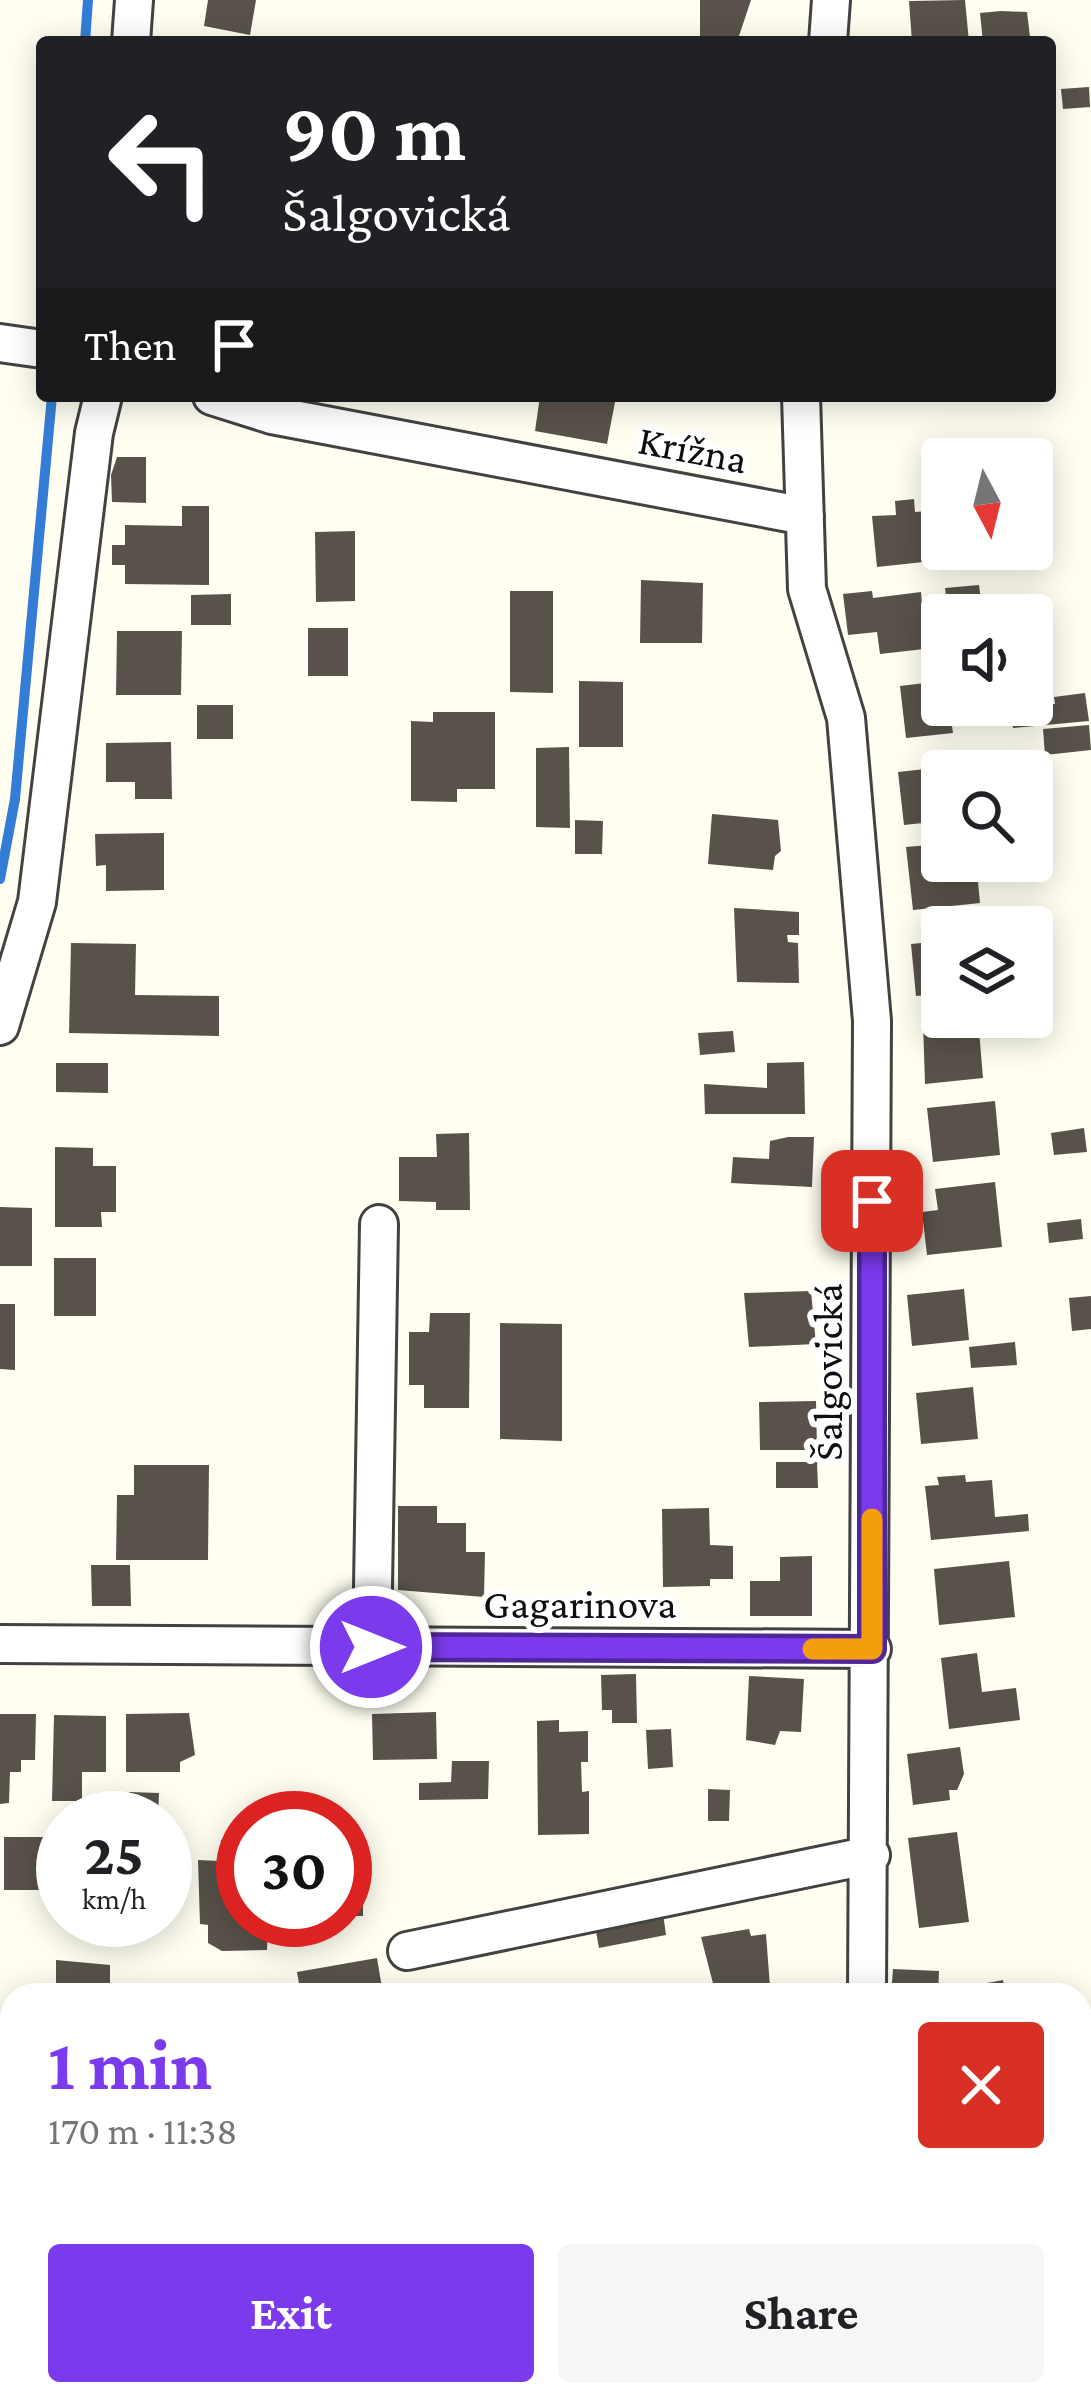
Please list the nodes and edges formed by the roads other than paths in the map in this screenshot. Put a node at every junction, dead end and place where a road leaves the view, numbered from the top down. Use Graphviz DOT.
graph roads {
  1 [pos="134,0"];
  2 [pos="831,0"];
  3 [pos="131,36"];
  4 [pos="828,36"];
  5 [pos="0,343"];
  6 [pos="36,348"];
  7 [pos="102,402"];
  8 [pos="231,402"];
  9 [pos="801,402"];
  10 [pos="805,516"];
  11 [pos="0,1026"];
  12 [pos="379,1224"];
  13 [pos="0,1645"];
  14 [pos="371,1647"];
  15 [pos="872,1649"];
  16 [pos="871,1855"];
  17 [pos="407,1952"];
  18 [pos="867,1983"];
  1 -- 3 [label="street"];
  2 -- 4 [label="street"];
  5 -- 6 [label="street"];
  7 -- 11 [label="street"];
  8 -- 10 [label="street, Krížna"];
  9 -- 10 [label="street, Šalgovická"];
  10 -- 15 [label="street, Šalgovická"];
  12 -- 14 [label="street"];
  13 -- 14 [label="street, Gagarinova"];
  14 -- 15 [label="street, Gagarinova"];
  15 -- 16 [label="street, Šalgovická"];
  16 -- 17 [label="street"];
  16 -- 18 [label="street, Šalgovická"];
}
